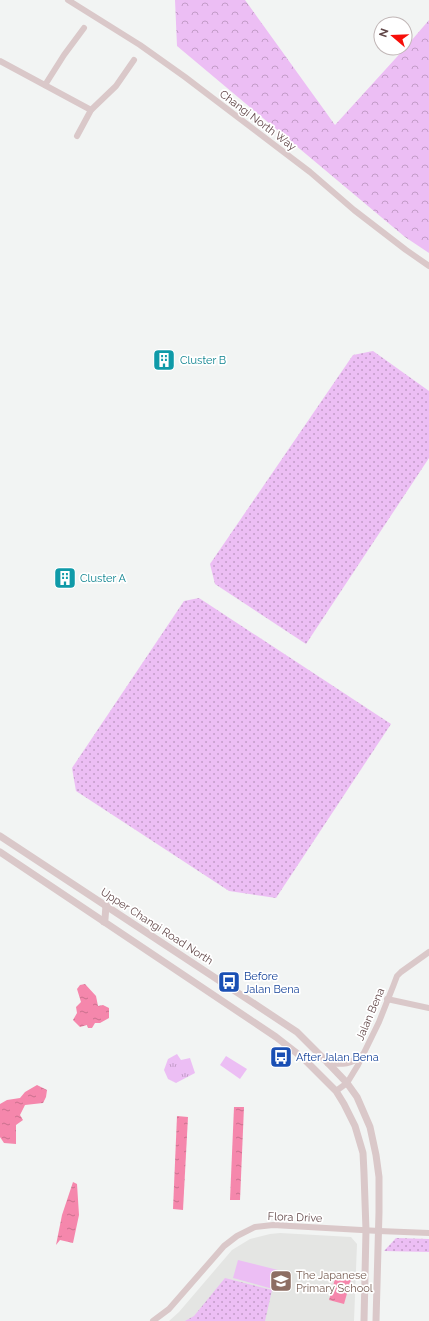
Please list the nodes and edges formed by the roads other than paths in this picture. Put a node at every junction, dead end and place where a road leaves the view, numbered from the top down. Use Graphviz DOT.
graph roads {
  1 [pos="68,0"];
  2 [pos="84,28"];
  3 [pos="134,60"];
  4 [pos="0,62"];
  5 [pos="45,85"];
  6 [pos="91,110"];
  7 [pos="77,136"];
  8 [pos="429,266"];
  9 [pos="0,836"];
  10 [pos="0,852"];
  11 [pos="106,905"];
  12 [pos="104,922"];
  13 [pos="429,952"];
  14 [pos="387,999"];
  15 [pos="429,1008"];
  16 [pos="363,1055"];
  17 [pos="328,1063"];
  18 [pos="347,1083"];
  19 [pos="336,1091"];
  20 [pos="366,1230"];
  21 [pos="379,1231"];
  22 [pos="429,1232"];
  23 [pos="153,1321"];
  24 [pos="364,1321"];
  25 [pos="376,1321"];
  1 -- 8 [label="street, Changi North Way"];
  2 -- 5 [label="street"];
  3 -- 6 [label="street"];
  4 -- 5 [label="street"];
  5 -- 6 [label="street"];
  6 -- 7 [label="street"];
  9 -- 11 [label="street, Upper Changi Road North"];
  10 -- 12 [label="street"];
  11 -- 12 [label="street"];
  11 -- 17 [label="street, Upper Changi Road North"];
  12 -- 19 [label="street"];
  13 -- 14 [label="street, Jalan Bena"];
  14 -- 15 [label="street"];
  14 -- 16 [label="street, Jalan Bena"];
  16 -- 17 [label="street"];
  16 -- 18 [label="street, Jalan Bena"];
  17 -- 18 [label="street, Upper Changi Road North"];
  18 -- 19 [label="street, Jalan Bena"];
  18 -- 21 [label="street, Upper Changi Road North"];
  19 -- 20 [label="street"];
  20 -- 21 [label="street, Flora Drive"];
  20 -- 23 [label="street, Flora Drive"];
  20 -- 24 [label="street"];
  21 -- 22 [label="street, Flora Drive"];
  21 -- 25 [label="street, Upper Changi Road North"];
}
